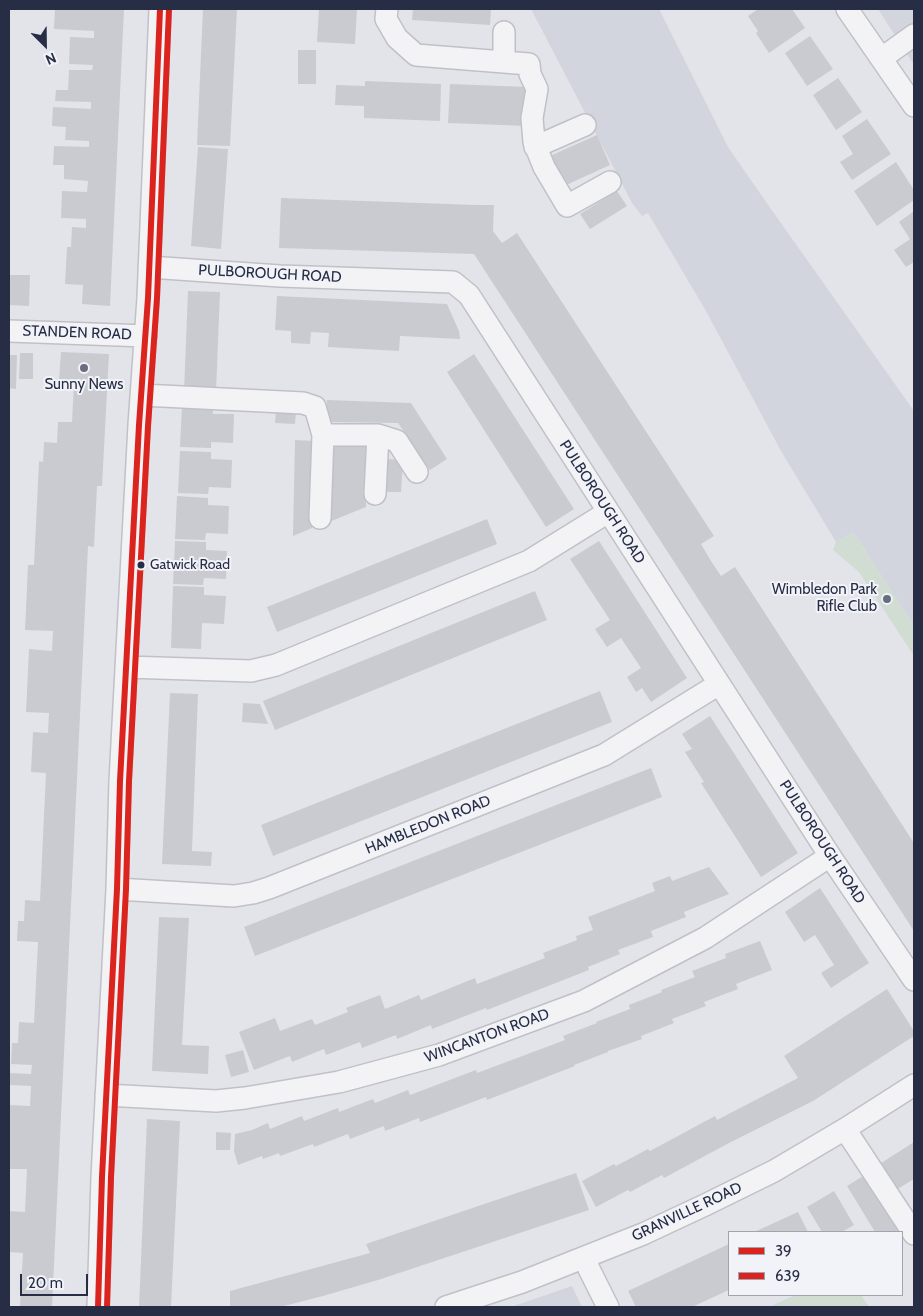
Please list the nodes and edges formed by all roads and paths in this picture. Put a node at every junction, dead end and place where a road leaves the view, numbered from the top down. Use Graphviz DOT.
graph roads {
  1 [pos="160,9"];
  2 [pos="387,9"];
  3 [pos="847,9"];
  4 [pos="504,32"];
  5 [pos="914,34"];
  6 [pos="882,58"];
  7 [pos="504,62"];
  8 [pos="914,106"];
  9 [pos="585,125"];
  10 [pos="535,147"];
  11 [pos="610,182"];
  12 [pos="149,267"];
  13 [pos="9,331"];
  14 [pos="146,336"];
  15 [pos="142,395"];
  16 [pos="323,434"];
  17 [pos="378,435"];
  18 [pos="417,472"];
  19 [pos="375,494"];
  20 [pos="608,512"];
  21 [pos="320,518"];
  22 [pos="127,667"];
  23 [pos="719,684"];
  24 [pos="830,856"];
  25 [pos="117,889"];
  26 [pos="914,980"];
  27 [pos="914,1085"];
  28 [pos="106,1095"];
  29 [pos="845,1129"];
  30 [pos="914,1234"];
  31 [pos="585,1257"];
  32 [pos="98,1307"];
  33 [pos="446,1307"];
  34 [pos="608,1307"];
  1 -- 12 [label="street"];
  2 -- 7 [label="street"];
  3 -- 6 [label="street"];
  4 -- 7 [label="street"];
  5 -- 6 [label="street"];
  6 -- 8 [label="street"];
  7 -- 10 [label="street"];
  9 -- 10 [label="street"];
  10 -- 11 [label="street"];
  12 -- 14 [label="street"];
  12 -- 20 [label="street, PULBOROUGH ROAD"];
  13 -- 14 [label="street, STANDEN ROAD"];
  14 -- 15 [label="street"];
  15 -- 16 [label="street"];
  15 -- 22 [label="street"];
  16 -- 17 [label="street"];
  16 -- 21 [label="street"];
  17 -- 18 [label="street"];
  17 -- 19 [label="street"];
  20 -- 22 [label="street"];
  20 -- 23 [label="street, PULBOROUGH ROAD"];
  22 -- 25 [label="street"];
  23 -- 24 [label="street, PULBOROUGH ROAD"];
  23 -- 25 [label="street, HAMBLEDON ROAD"];
  24 -- 26 [label="street, PULBOROUGH ROAD"];
  24 -- 28 [label="street, WINCANTON ROAD"];
  25 -- 28 [label="street"];
  27 -- 29 [label="street, GRANVILLE ROAD"];
  28 -- 32 [label="street"];
  29 -- 30 [label="street"];
  29 -- 31 [label="street, GRANVILLE ROAD"];
  31 -- 33 [label="street, GRANVILLE ROAD"];
  31 -- 34 [label="street"];
}
